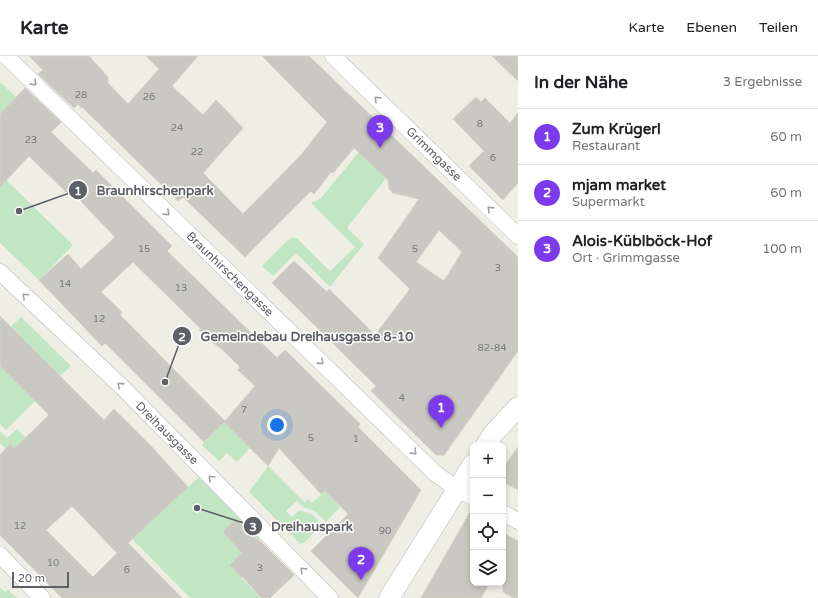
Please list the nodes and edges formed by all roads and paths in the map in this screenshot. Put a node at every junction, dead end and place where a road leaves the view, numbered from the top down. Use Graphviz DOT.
graph roads {
  1 [pos="6,56"];
  2 [pos="332,56"];
  3 [pos="518,236"];
  4 [pos="0,272"];
  5 [pos="518,407"];
  6 [pos="488,442"];
  7 [pos="470,475"];
  8 [pos="465,493"];
  9 [pos="505,514"];
  10 [pos="518,521"];
  11 [pos="0,555"];
  12 [pos="42,598"];
  13 [pos="330,598"];
  14 [pos="389,598"];
  1 -- 8 [label="street, Braunhirschengasse, one-way"];
  3 -- 2 [label="street, Grimmgasse, one-way"];
  13 -- 4 [label="street, Dreihausgasse, one-way"];
  5 -- 6 [label="street"];
  7 -- 8 [label="street"];
  8 -- 14 [label="street"];
  9 -- 10 [label="street"];
  11 -- 12 [label="street"];
}
